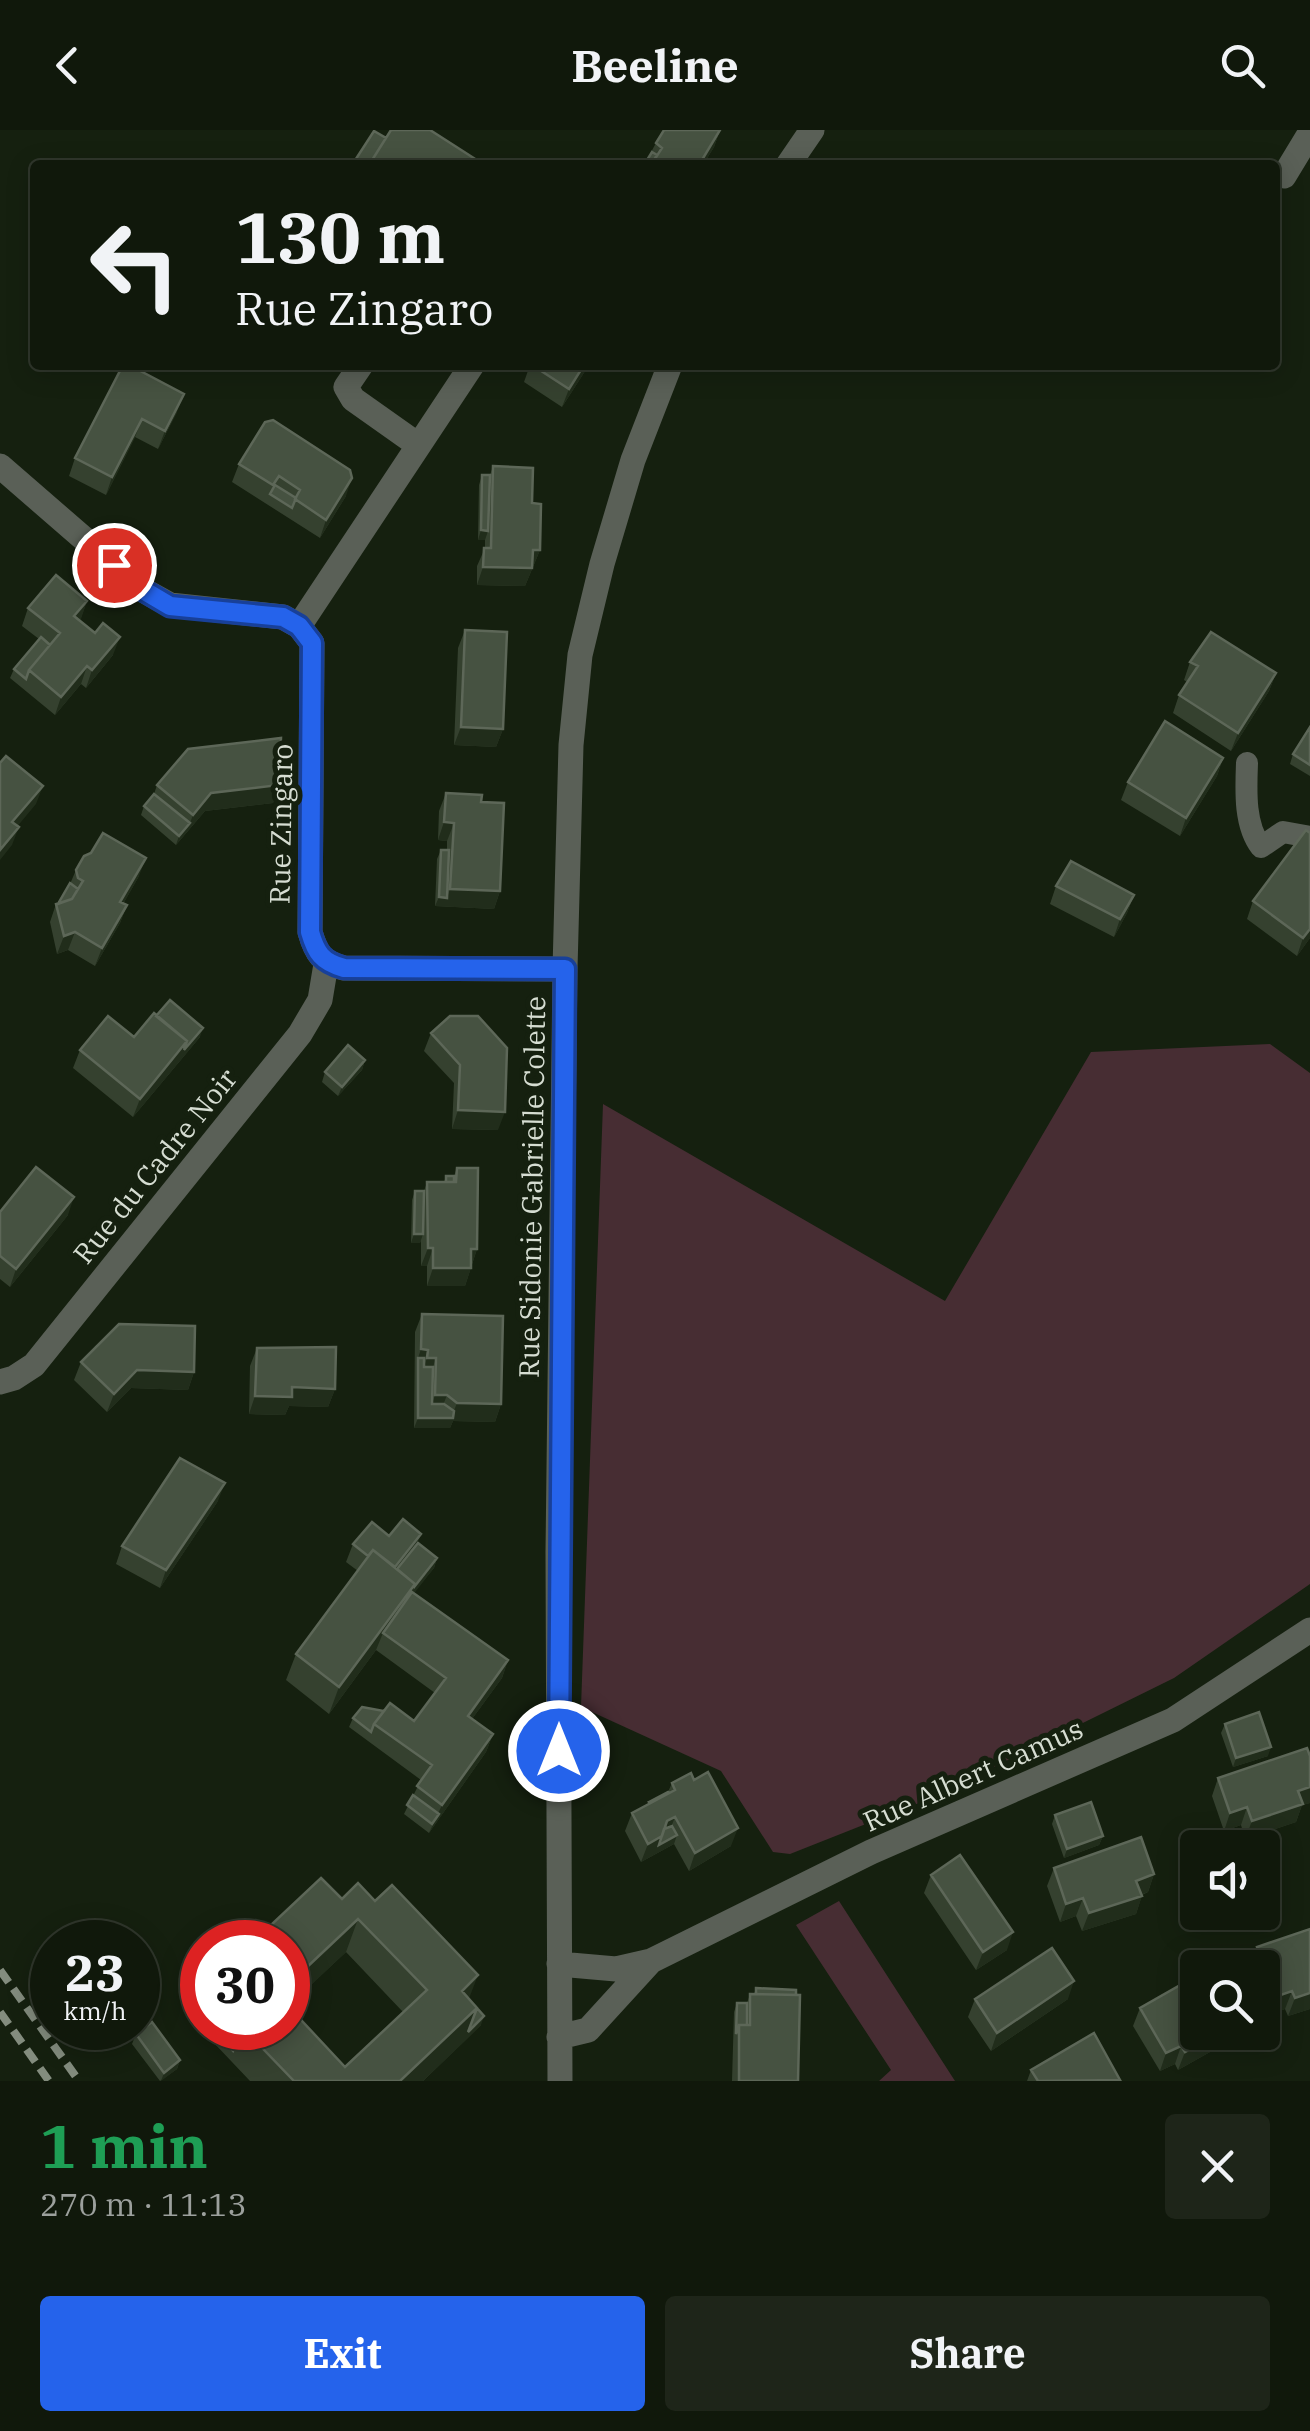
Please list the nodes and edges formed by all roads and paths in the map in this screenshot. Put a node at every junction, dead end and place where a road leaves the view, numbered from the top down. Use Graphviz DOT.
graph roads {
  1 [pos="812,130"];
  2 [pos="1310,133"];
  3 [pos="791,160"];
  4 [pos="1284,176"];
  5 [pos="358,370"];
  6 [pos="469,370"];
  7 [pos="668,370"];
  8 [pos="418,445"];
  9 [pos="0,466"];
  10 [pos="299,626"];
  11 [pos="1247,763"];
  12 [pos="1310,837"];
  13 [pos="326,964"];
  14 [pos="565,969"];
  15 [pos="0,1382"];
  16 [pos="1310,1630"];
  17 [pos="652,1962"];
  18 [pos="559,1964"];
  19 [pos="559,2037"];
  20 [pos="560,2081"];
  1 -- 3 [label="street"];
  2 -- 4 [label="street"];
  5 -- 8 [label="street"];
  6 -- 8 [label="street"];
  7 -- 14 [label="street, Rue Sidonie Gabrielle Colette"];
  8 -- 10 [label="street"];
  9 -- 10 [label="street"];
  10 -- 13 [label="street, Rue Zingaro"];
  11 -- 12 [label="lane"];
  13 -- 14 [label="street"];
  13 -- 15 [label="street, Rue du Cadre Noir"];
  14 -- 18 [label="street, Rue Sidonie Gabrielle Colette"];
  16 -- 17 [label="street, Rue Albert Camus"];
  17 -- 18 [label="street, Rue Albert Camus"];
  17 -- 19 [label="street, Rue Albert Camus"];
  18 -- 19 [label="street"];
  19 -- 20 [label="street"];
}
